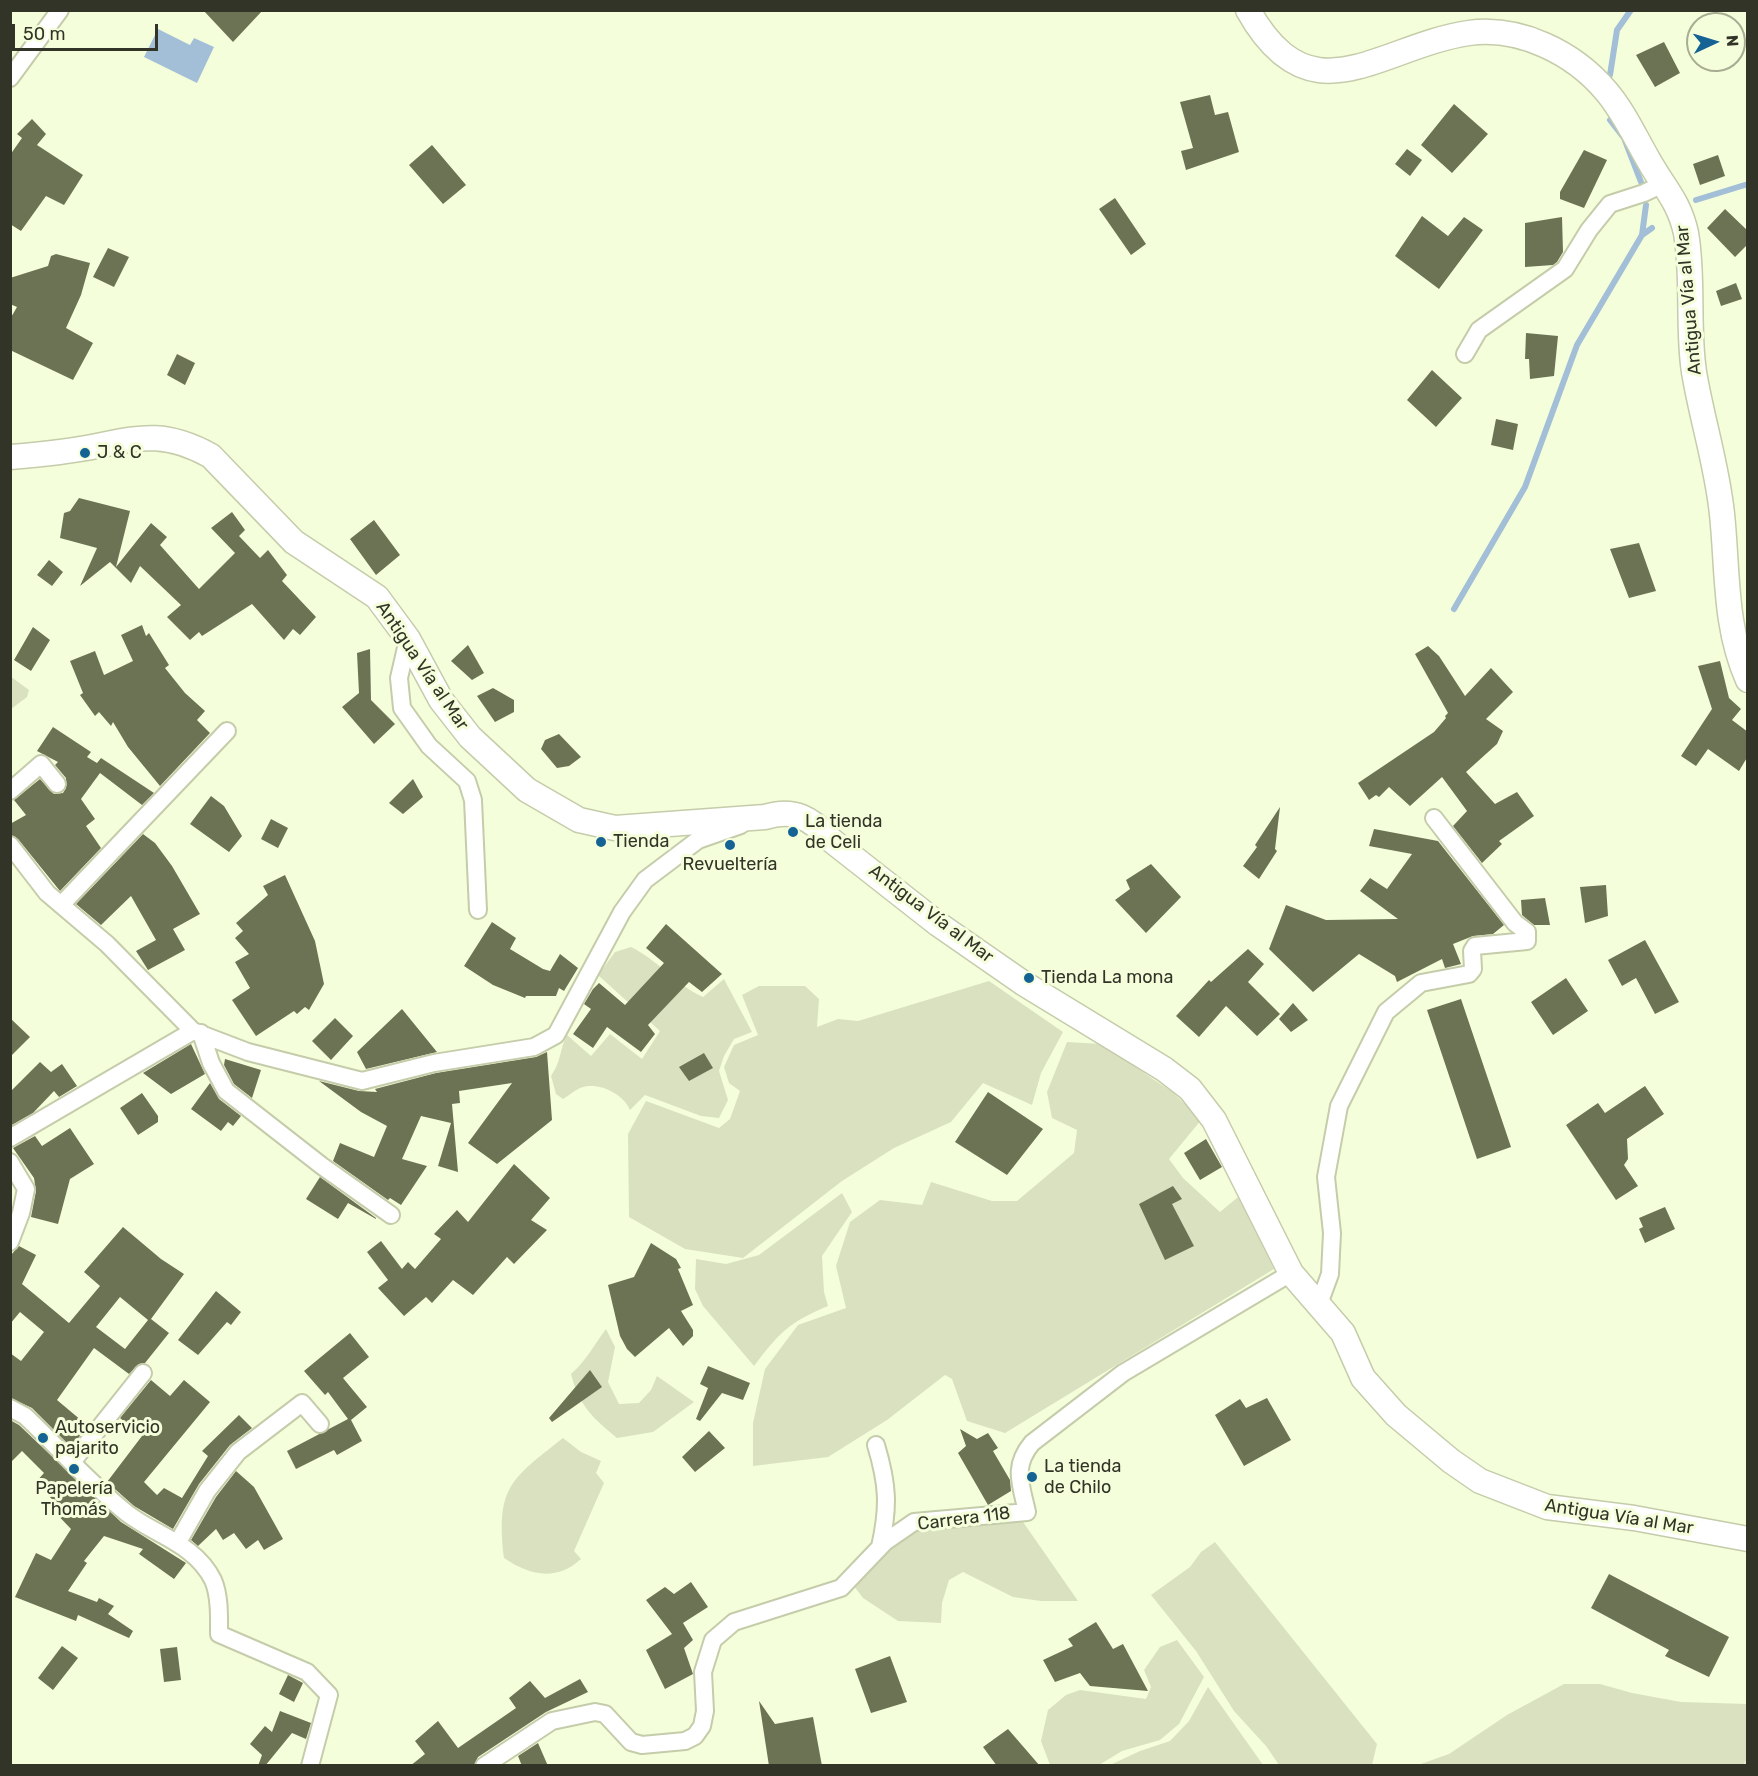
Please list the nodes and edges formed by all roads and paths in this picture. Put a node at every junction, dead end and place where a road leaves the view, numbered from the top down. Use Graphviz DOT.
graph roads {
  1 [pos="60,10"];
  2 [pos="1248,10"];
  3 [pos="10,78"];
  4 [pos="1665,183"];
  5 [pos="1465,354"];
  6 [pos="10,457"];
  7 [pos="408,639"];
  8 [pos="1748,680"];
  9 [pos="227,731"];
  10 [pos="57,784"];
  11 [pos="10,791"];
  12 [pos="765,817"];
  13 [pos="1434,818"];
  14 [pos="10,845"];
  15 [pos="61,905"];
  16 [pos="478,910"];
  17 [pos="197,1032"];
  18 [pos="10,1138"];
  19 [pos="10,1162"];
  20 [pos="391,1215"];
  21 [pos="10,1242"];
  22 [pos="1291,1273"];
  23 [pos="1319,1304"];
  24 [pos="143,1373"];
  25 [pos="10,1408"];
  26 [pos="320,1424"];
  27 [pos="876,1445"];
  28 [pos="73,1461"];
  29 [pos="1748,1539"];
  30 [pos="178,1542"];
  31 [pos="880,1547"];
  32 [pos="310,1766"];
  33 [pos="484,1766"];
  1 -- 3 [label="street"];
  2 -- 4 [label="main road, Antigua Vía al Mar"];
  4 -- 5 [label="street"];
  4 -- 8 [label="main road, Antigua Vía al Mar"];
  6 -- 7 [label="main road, Antigua Vía al Mar"];
  7 -- 12 [label="main road, Antigua Vía al Mar"];
  7 -- 16 [label="street"];
  9 -- 15 [label="street"];
  10 -- 11 [label="street"];
  12 -- 17 [label="street"];
  12 -- 22 [label="main road, Antigua Vía al Mar"];
  13 -- 23 [label="street"];
  14 -- 15 [label="street"];
  15 -- 17 [label="street"];
  17 -- 18 [label="street"];
  17 -- 20 [label="street"];
  19 -- 21 [label="street"];
  22 -- 23 [label="main road, Antigua Vía al Mar"];
  22 -- 31 [label="street, Carrera 118"];
  23 -- 29 [label="main road, Antigua Vía al Mar"];
  24 -- 28 [label="street"];
  25 -- 28 [label="street"];
  26 -- 30 [label="street"];
  27 -- 31 [label="street"];
  28 -- 30 [label="street"];
  30 -- 32 [label="street"];
  31 -- 33 [label="street, Carrera 118"];
}
